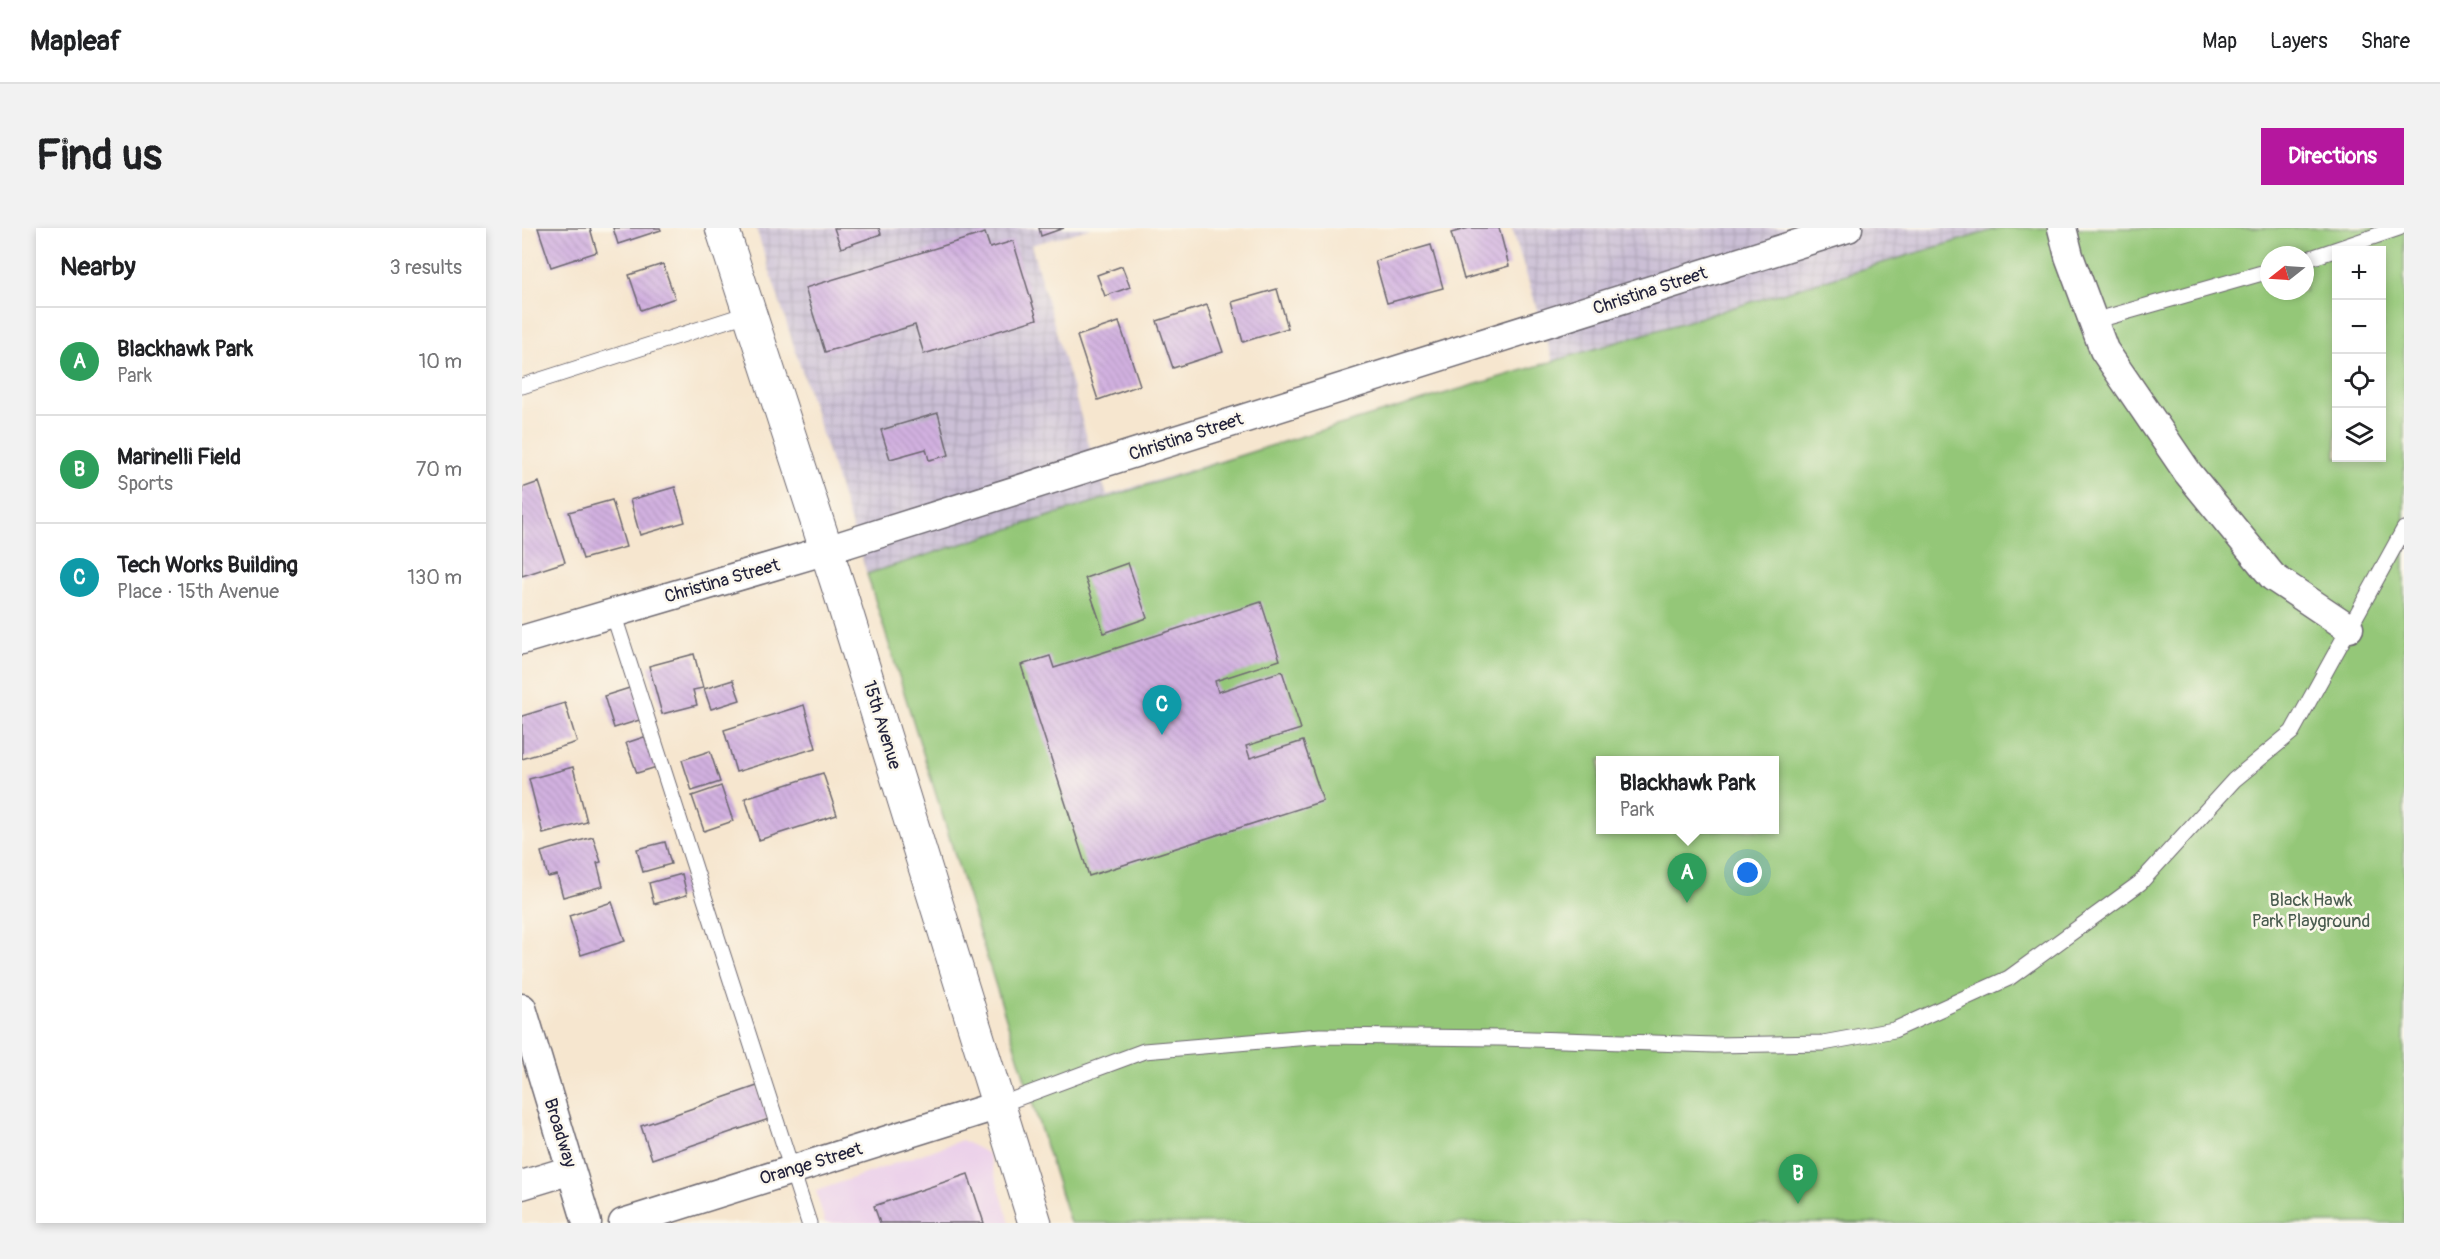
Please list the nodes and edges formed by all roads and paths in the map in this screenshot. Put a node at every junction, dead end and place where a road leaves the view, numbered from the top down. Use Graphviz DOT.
graph roads {
  1 [pos="722,228"];
  2 [pos="1848,228"];
  3 [pos="2062,228"];
  4 [pos="2399,228"];
  5 [pos="2314,257"];
  6 [pos="2260,274"];
  7 [pos="750,313"];
  8 [pos="2094,321"];
  9 [pos="522,386"];
  10 [pos="2404,529"];
  11 [pos="827,550"];
  12 [pos="613,613"];
  13 [pos="2349,628"];
  14 [pos="522,640"];
  15 [pos="522,1008"];
  16 [pos="999,1105"];
  17 [pos="571,1170"];
  18 [pos="793,1170"];
  19 [pos="522,1185"];
  20 [pos="587,1223"];
  21 [pos="623,1223"];
  22 [pos="810,1223"];
  23 [pos="1035,1223"];
  1 -- 7 [label="main road, 15th Avenue"];
  2 -- 11 [label="street, Christina Street"];
  3 -- 8 [label="street"];
  4 -- 5 [label="lane"];
  6 -- 8 [label="lane"];
  7 -- 9 [label="lane"];
  7 -- 11 [label="main road, 15th Avenue"];
  8 -- 13 [label="street"];
  10 -- 13 [label="lane"];
  11 -- 12 [label="street, Christina Street"];
  11 -- 16 [label="main road, 15th Avenue"];
  12 -- 14 [label="street, Christina Street"];
  12 -- 18 [label="lane"];
  13 -- 16 [label="lane"];
  15 -- 17 [label="street, Broadway"];
  16 -- 18 [label="street, Orange Street"];
  16 -- 23 [label="main road, 15th Avenue"];
  17 -- 19 [label="street"];
  17 -- 20 [label="street, Broadway"];
  18 -- 21 [label="street, Orange Street"];
  18 -- 22 [label="lane"];
}
